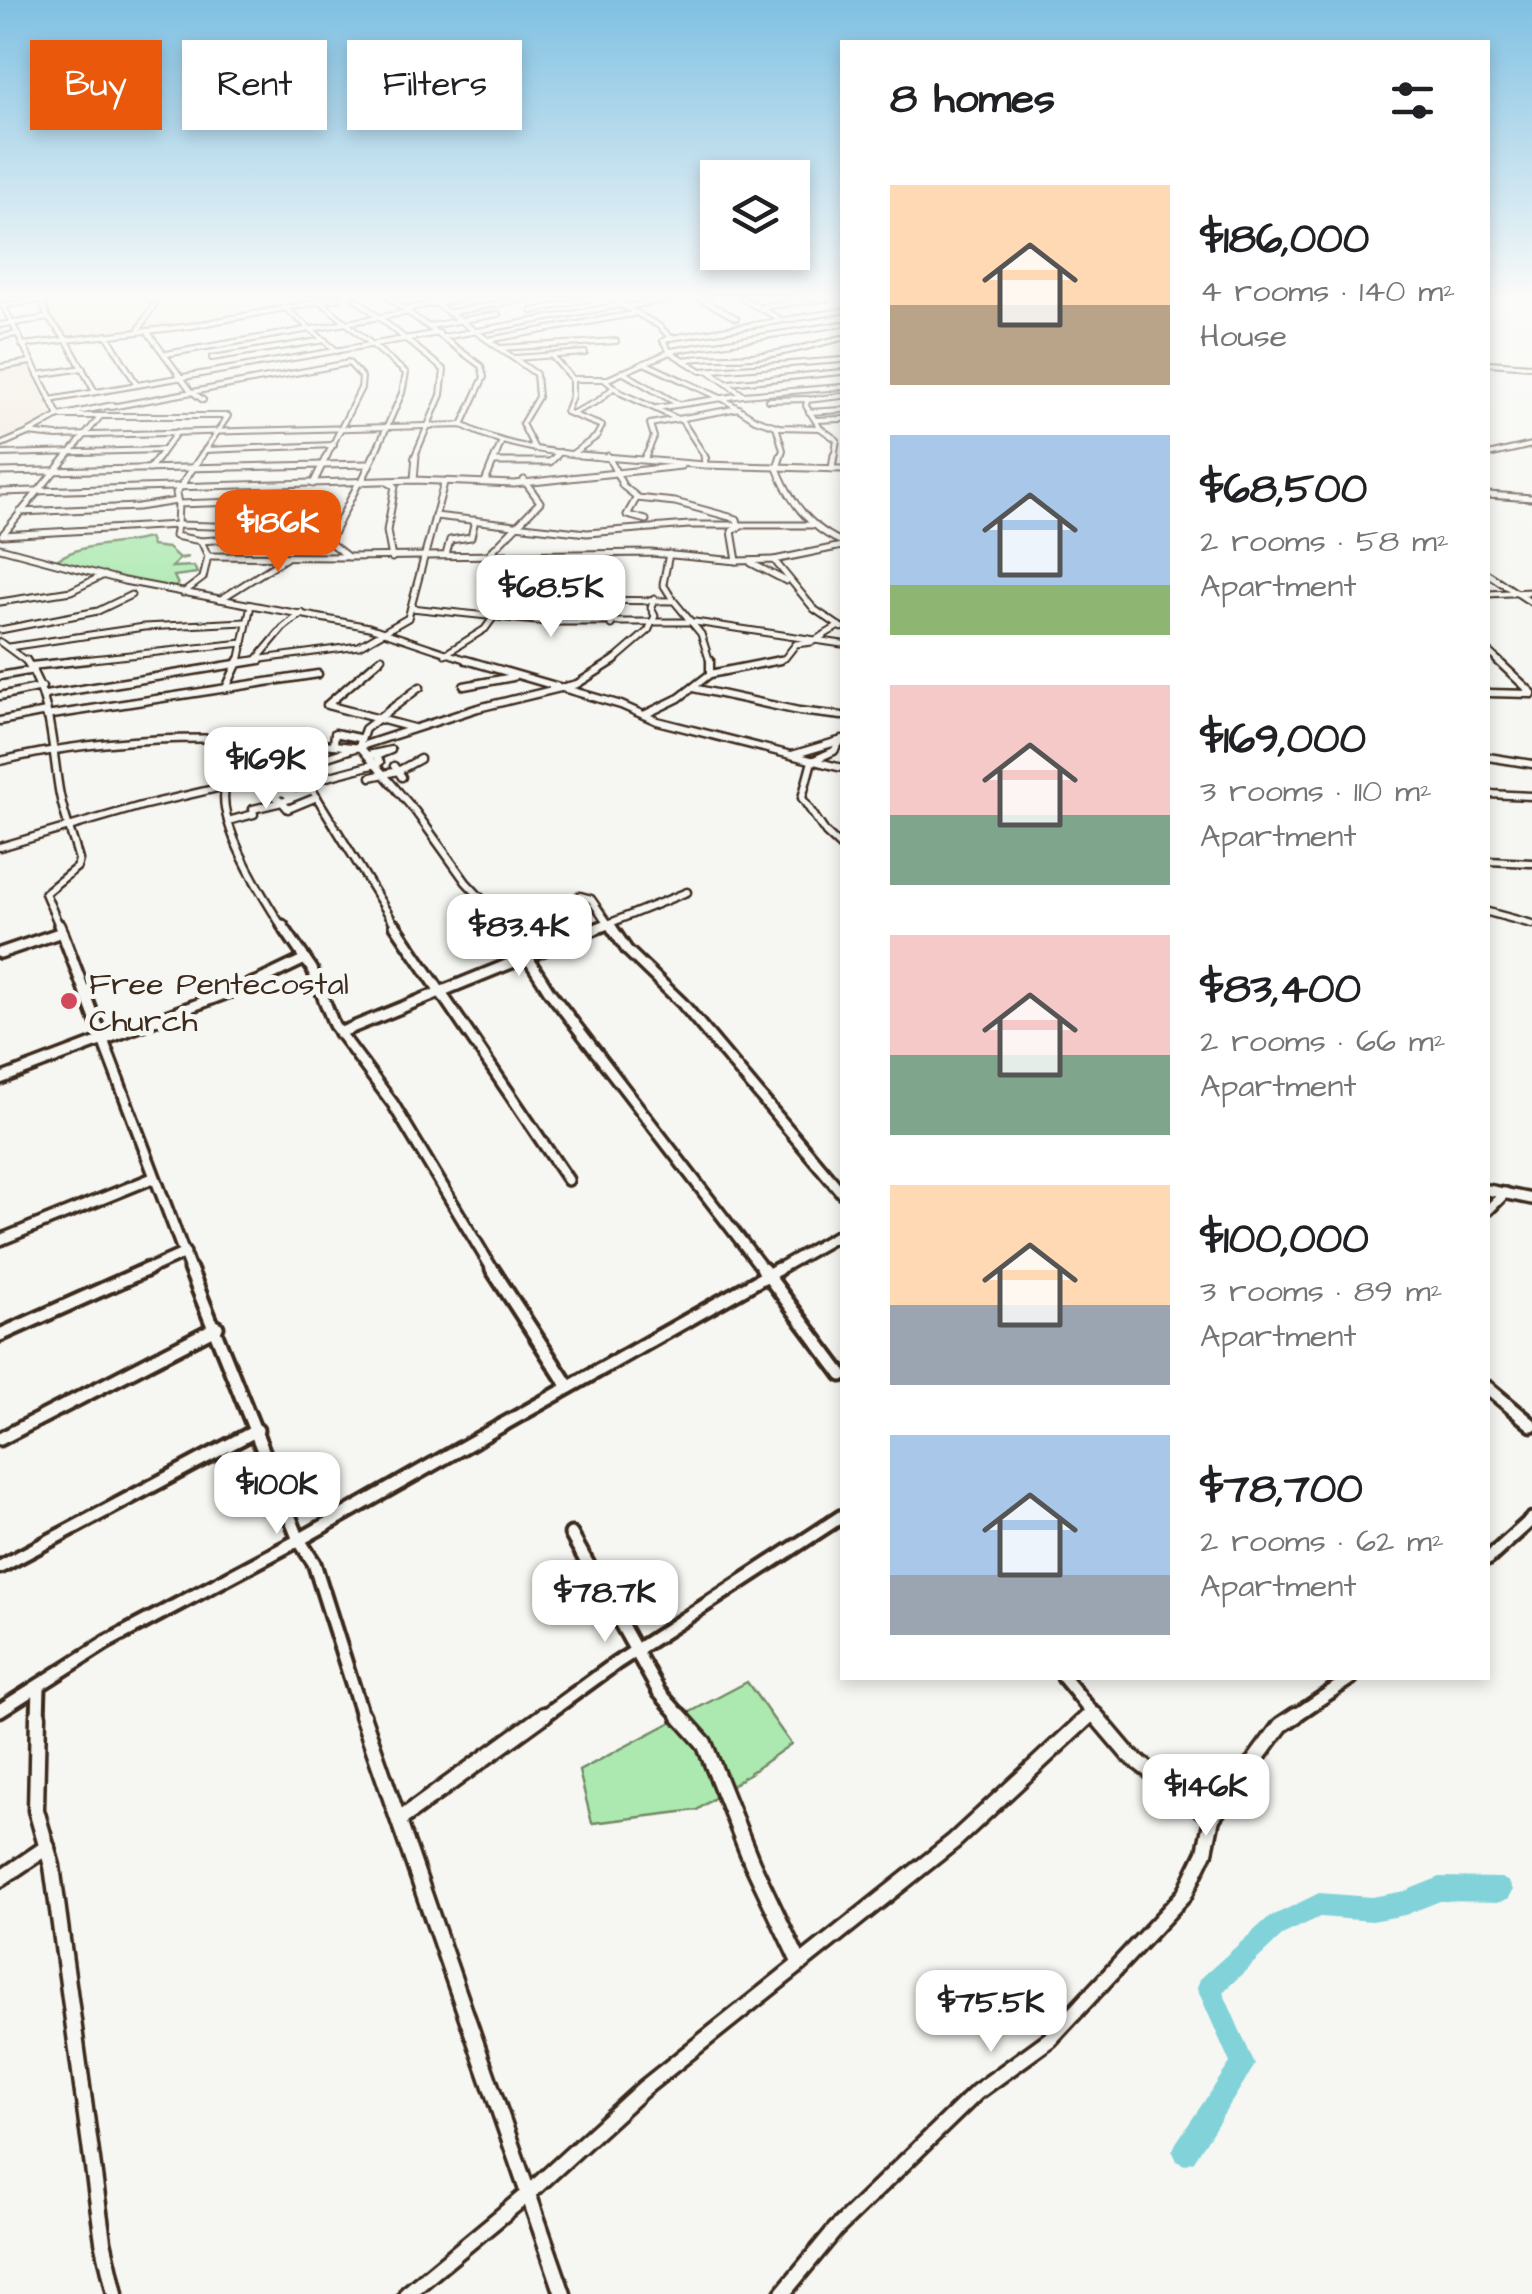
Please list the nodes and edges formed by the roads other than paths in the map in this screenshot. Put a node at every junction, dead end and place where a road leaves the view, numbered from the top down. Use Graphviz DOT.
graph roads {
  1 [pos="53,405"];
  2 [pos="113,405"];
  3 [pos="353,405"];
  4 [pos="396,405"];
  5 [pos="436,405"];
  6 [pos="470,405"];
  7 [pos="534,405"];
  8 [pos="569,405"];
  9 [pos="588,405"];
  10 [pos="646,405"];
  11 [pos="673,405"];
  12 [pos="733,405"];
  13 [pos="807,405"];
  14 [pos="739,408"];
  15 [pos="654,409"];
  16 [pos="840,410"];
  17 [pos="810,412"];
  18 [pos="571,414"];
  19 [pos="59,416"];
  20 [pos="100,418"];
  21 [pos="676,418"];
  22 [pos="840,419"];
  23 [pos="816,420"];
  24 [pos="425,426"];
  25 [pos="462,426"];
  26 [pos="776,426"];
  27 [pos="385,427"];
  28 [pos="342,428"];
  29 [pos="820,428"];
  30 [pos="294,430"];
  31 [pos="177,432"];
  32 [pos="217,432"];
  33 [pos="28,433"];
  34 [pos="86,435"];
  35 [pos="502,443"];
  36 [pos="0,445"];
  37 [pos="334,445"];
  38 [pos="1532,445"];
  39 [pos="286,447"];
  40 [pos="535,449"];
  41 [pos="164,450"];
  42 [pos="204,450"];
  43 [pos="561,451"];
  44 [pos="70,453"];
  45 [pos="574,453"];
  46 [pos="0,454"];
  47 [pos="1490,455"];
  48 [pos="608,456"];
  49 [pos="644,459"];
  50 [pos="493,462"];
  51 [pos="550,462"];
  52 [pos="695,463"];
  53 [pos="369,464"];
  54 [pos="705,464"];
  55 [pos="321,465"];
  56 [pos="279,466"];
  57 [pos="195,468"];
  58 [pos="777,468"];
  59 [pos="150,469"];
  60 [pos="832,469"];
  61 [pos="840,469"];
  62 [pos="54,471"];
  63 [pos="0,472"];
  64 [pos="620,474"];
  65 [pos="549,479"];
  66 [pos="414,480"];
  67 [pos="524,480"];
  68 [pos="386,482"];
  69 [pos="485,482"];
  70 [pos="359,483"];
  71 [pos="444,483"];
  72 [pos="312,484"];
  73 [pos="180,488"];
  74 [pos="36,491"];
  75 [pos="0,492"];
  76 [pos="1490,495"];
  77 [pos="637,498"];
  78 [pos="1532,498"];
  79 [pos="178,502"];
  80 [pos="20,512"];
  81 [pos="435,516"];
  82 [pos="476,520"];
  83 [pos="646,520"];
  84 [pos="738,524"];
  85 [pos="177,525"];
  86 [pos="816,525"];
  87 [pos="516,526"];
  88 [pos="247,527"];
  89 [pos="1,535"];
  90 [pos="258,537"];
  91 [pos="200,541"];
  92 [pos="329,542"];
  93 [pos="840,543"];
  94 [pos="840,544"];
  95 [pos="0,548"];
  96 [pos="669,554"];
  97 [pos="446,555"];
  98 [pos="585,555"];
  99 [pos="208,556"];
  100 [pos="425,556"];
  101 [pos="488,556"];
  102 [pos="348,557"];
  103 [pos="286,558"];
  104 [pos="392,558"];
  105 [pos="774,560"];
  106 [pos="737,562"];
  107 [pos="749,562"];
  108 [pos="104,575"];
  109 [pos="1490,575"];
  110 [pos="790,583"];
  111 [pos="1532,592"];
  112 [pos="183,593"];
  113 [pos="1490,594"];
  114 [pos="1519,594"];
  115 [pos="132,595"];
  116 [pos="618,599"];
  117 [pos="219,600"];
  118 [pos="654,600"];
  119 [pos="674,600"];
  120 [pos="0,602"];
  121 [pos="1532,603"];
  122 [pos="251,605"];
  123 [pos="411,608"];
  124 [pos="302,614"];
  125 [pos="493,618"];
  126 [pos="652,621"];
  127 [pos="245,622"];
  128 [pos="694,622"];
  129 [pos="612,625"];
  130 [pos="840,625"];
  131 [pos="840,627"];
  132 [pos="0,630"];
  133 [pos="387,633"];
  134 [pos="0,642"];
  135 [pos="812,642"];
  136 [pos="244,643"];
  137 [pos="270,643"];
  138 [pos="840,644"];
  139 [pos="8,648"];
  140 [pos="1490,653"];
  141 [pos="445,654"];
  142 [pos="382,657"];
  143 [pos="256,660"];
  144 [pos="1490,660"];
  145 [pos="1498,661"];
  146 [pos="242,662"];
  147 [pos="32,668"];
  148 [pos="318,674"];
  149 [pos="710,674"];
  150 [pos="0,676"];
  151 [pos="516,677"];
  152 [pos="227,686"];
  153 [pos="464,686"];
  154 [pos="420,687"];
  155 [pos="554,688"];
  156 [pos="694,688"];
  157 [pos="43,691"];
  158 [pos="1490,693"];
  159 [pos="1532,694"];
  160 [pos="0,696"];
  161 [pos="46,714"];
  162 [pos="378,716"];
  163 [pos="644,716"];
  164 [pos="840,716"];
  165 [pos="0,720"];
  166 [pos="414,728"];
  167 [pos="840,740"];
  168 [pos="840,742"];
  169 [pos="363,747"];
  170 [pos="54,748"];
  171 [pos="790,756"];
  172 [pos="1490,757"];
  173 [pos="420,759"];
  174 [pos="0,761"];
  175 [pos="319,761"];
  176 [pos="812,761"];
  177 [pos="376,764"];
  178 [pos="1532,764"];
  179 [pos="840,768"];
  180 [pos="288,770"];
  181 [pos="371,777"];
  182 [pos="384,781"];
  183 [pos="226,785"];
  184 [pos="312,790"];
  185 [pos="283,792"];
  186 [pos="1490,794"];
  187 [pos="1532,796"];
  188 [pos="282,802"];
  189 [pos="228,821"];
  190 [pos="72,825"];
  191 [pos="840,846"];
  192 [pos="0,847"];
  193 [pos="1490,860"];
  194 [pos="1532,863"];
  195 [pos="686,892"];
  196 [pos="1490,913"];
  197 [pos="609,922"];
  198 [pos="1532,924"];
  199 [pos="508,926"];
  200 [pos="62,932"];
  201 [pos="0,953"];
  202 [pos="525,956"];
  203 [pos="305,959"];
  204 [pos="439,992"];
  205 [pos="339,1033"];
  206 [pos="103,1038"];
  207 [pos="0,1079"];
  208 [pos="153,1178"];
  209 [pos="568,1180"];
  210 [pos="1490,1190"];
  211 [pos="840,1191"];
  212 [pos="1504,1193"];
  213 [pos="1532,1199"];
  214 [pos="1490,1208"];
  215 [pos="840,1234"];
  216 [pos="0,1240"];
  217 [pos="185,1253"];
  218 [pos="767,1276"];
  219 [pos="217,1328"];
  220 [pos="0,1334"];
  221 [pos="840,1369"];
  222 [pos="568,1386"];
  223 [pos="1490,1390"];
  224 [pos="1532,1425"];
  225 [pos="257,1430"];
  226 [pos="0,1440"];
  227 [pos="840,1517"];
  228 [pos="1532,1519"];
  229 [pos="572,1534"];
  230 [pos="299,1540"];
  231 [pos="1490,1557"];
  232 [pos="0,1567"];
  233 [pos="635,1652"];
  234 [pos="1066,1680"];
  235 [pos="1348,1680"];
  236 [pos="38,1688"];
  237 [pos="0,1710"];
  238 [pos="1091,1714"];
  239 [pos="1212,1818"];
  240 [pos="400,1820"];
  241 [pos="47,1846"];
  242 [pos="0,1879"];
  243 [pos="800,1964"];
  244 [pos="529,2194"];
  245 [pos="115,2294"];
  246 [pos="407,2294"];
  247 [pos="563,2294"];
  248 [pos="782,2294"];
  1 -- 19 [label="street"];
  2 -- 19 [label="street"];
  2 -- 20 [label="street"];
  3 -- 28 [label="street"];
  4 -- 27 [label="street"];
  5 -- 24 [label="street"];
  6 -- 25 [label="street"];
  7 -- 40 [label="street"];
  8 -- 18 [label="street"];
  9 -- 18 [label="street"];
  10 -- 15 [label="street"];
  11 -- 15 [label="street"];
  12 -- 14 [label="street"];
  13 -- 17 [label="street"];
  14 -- 21 [label="street"];
  14 -- 26 [label="street"];
  15 -- 21 [label="street"];
  16 -- 17 [label="street"];
  17 -- 23 [label="street"];
  18 -- 45 [label="street"];
  19 -- 20 [label="street"];
  19 -- 33 [label="street"];
  20 -- 32 [label="street"];
  20 -- 34 [label="street"];
  21 -- 49 [label="street"];
  21 -- 54 [label="street"];
  22 -- 23 [label="street"];
  23 -- 29 [label="street"];
  24 -- 25 [label="street"];
  24 -- 27 [label="street"];
  24 -- 66 [label="street"];
  25 -- 35 [label="street"];
  26 -- 29 [label="street"];
  26 -- 58 [label="street"];
  27 -- 28 [label="street"];
  27 -- 53 [label="street"];
  28 -- 30 [label="street"];
  28 -- 37 [label="street"];
  29 -- 60 [label="street"];
  30 -- 32 [label="street"];
  30 -- 39 [label="street"];
  31 -- 32 [label="street"];
  31 -- 34 [label="street"];
  31 -- 41 [label="street"];
  32 -- 42 [label="street"];
  33 -- 34 [label="street"];
  33 -- 36 [label="street"];
  34 -- 44 [label="street"];
  35 -- 40 [label="street"];
  35 -- 50 [label="street"];
  37 -- 39 [label="street"];
  37 -- 55 [label="street"];
  38 -- 47 [label="street"];
  39 -- 42 [label="street"];
  39 -- 56 [label="street"];
  40 -- 43 [label="street"];
  41 -- 44 [label="street"];
  41 -- 59 [label="street"];
  42 -- 57 [label="street"];
  43 -- 45 [label="street"];
  43 -- 51 [label="street"];
  44 -- 46 [label="street"];
  44 -- 62 [label="street"];
  45 -- 48 [label="street"];
  48 -- 49 [label="street"];
  48 -- 64 [label="street"];
  49 -- 52 [label="street"];
  50 -- 51 [label="street"];
  50 -- 69 [label="street"];
  51 -- 65 [label="street"];
  52 -- 54 [label="street"];
  52 -- 64 [label="street"];
  53 -- 55 [label="street"];
  53 -- 70 [label="street"];
  54 -- 58 [label="street"];
  55 -- 56 [label="street"];
  55 -- 72 [label="street"];
  56 -- 57 [label="street"];
  57 -- 59 [label="street"];
  57 -- 73 [label="street"];
  58 -- 60 [label="street"];
  58 -- 86 [label="street"];
  59 -- 62 [label="street"];
  60 -- 61 [label="street"];
  62 -- 63 [label="street"];
  62 -- 74 [label="street"];
  64 -- 65 [label="street"];
  64 -- 77 [label="street"];
  65 -- 67 [label="street"];
  66 -- 68 [label="street"];
  66 -- 71 [label="street"];
  67 -- 69 [label="street"];
  67 -- 87 [label="street"];
  68 -- 70 [label="street"];
  68 -- 104 [label="street"];
  69 -- 71 [label="street"];
  70 -- 72 [label="street"];
  70 -- 92 [label="street"];
  71 -- 81 [label="street"];
  72 -- 73 [label="street"];
  73 -- 74 [label="street"];
  73 -- 79 [label="street"];
  74 -- 75 [label="street"];
  74 -- 80 [label="street"];
  76 -- 78 [label="street"];
  77 -- 83 [label="street"];
  77 -- 84 [label="street"];
  79 -- 80 [label="street"];
  79 -- 85 [label="street"];
  79 -- 88 [label="street"];
  80 -- 89 [label="street"];
  81 -- 82 [label="street"];
  81 -- 100 [label="street"];
  82 -- 87 [label="street"];
  82 -- 97 [label="street"];
  84 -- 86 [label="street"];
  84 -- 87 [label="street"];
  84 -- 106 [label="street"];
  85 -- 88 [label="street"];
  85 -- 89 [label="street"];
  85 -- 91 [label="street"];
  86 -- 93 [label="street"];
  87 -- 101 [label="street"];
  88 -- 90 [label="street"];
  90 -- 91 [label="street"];
  90 -- 92 [label="street"];
  91 -- 99 [label="street"];
  92 -- 102 [label="street"];
  94 -- 105 [label="street"];
  95 -- 108 [label="street"];
  96 -- 98 [label="street"];
  96 -- 106 [label="street"];
  96 -- 119 [label="street"];
  97 -- 100 [label="street"];
  97 -- 101 [label="street"];
  98 -- 101 [label="street"];
  98 -- 116 [label="street"];
  99 -- 103 [label="street"];
  99 -- 112 [label="street"];
  100 -- 104 [label="street"];
  100 -- 123 [label="street"];
  102 -- 103 [label="street"];
  102 -- 104 [label="street"];
  103 -- 117 [label="street"];
  105 -- 107 [label="street"];
  105 -- 110 [label="street"];
  106 -- 107 [label="street"];
  107 -- 110 [label="street"];
  108 -- 112 [label="street"];
  108 -- 120 [label="street"];
  109 -- 114 [label="street"];
  110 -- 130 [label="street"];
  111 -- 114 [label="street"];
  112 -- 117 [label="street"];
  113 -- 114 [label="street"];
  114 -- 121 [label="street"];
  115 -- 132 [label="street"];
  116 -- 118 [label="street"];
  116 -- 129 [label="street"];
  117 -- 122 [label="street"];
  118 -- 119 [label="street"];
  118 -- 126 [label="street"];
  119 -- 128 [label="street"];
  122 -- 124 [label="street"];
  122 -- 127 [label="street"];
  123 -- 125 [label="street"];
  123 -- 133 [label="street"];
  124 -- 133 [label="street"];
  124 -- 137 [label="street"];
  125 -- 129 [label="street"];
  125 -- 141 [label="street"];
  126 -- 128 [label="street"];
  126 -- 129 [label="street"];
  126 -- 155 [label="street"];
  127 -- 136 [label="street"];
  127 -- 139 [label="street"];
  128 -- 135 [label="street"];
  128 -- 149 [label="street"];
  131 -- 135 [label="street"];
  133 -- 141 [label="street"];
  133 -- 143 [label="street"];
  134 -- 139 [label="street"];
  135 -- 138 [label="street"];
  135 -- 149 [label="street"];
  136 -- 137 [label="street"];
  136 -- 146 [label="street"];
  136 -- 147 [label="street"];
  137 -- 143 [label="street"];
  139 -- 147 [label="street"];
  140 -- 145 [label="street"];
  141 -- 151 [label="street"];
  142 -- 162 [label="street"];
  143 -- 146 [label="street"];
  144 -- 145 [label="street"];
  145 -- 159 [label="street"];
  146 -- 152 [label="street"];
  146 -- 157 [label="street"];
  147 -- 150 [label="street"];
  147 -- 157 [label="street"];
  148 -- 152 [label="street"];
  149 -- 156 [label="street"];
  151 -- 153 [label="street"];
  151 -- 155 [label="street"];
  152 -- 161 [label="street"];
  154 -- 162 [label="street"];
  155 -- 163 [label="street"];
  155 -- 166 [label="street"];
  156 -- 163 [label="street"];
  156 -- 164 [label="street"];
  157 -- 160 [label="street"];
  157 -- 161 [label="street"];
  158 -- 159 [label="street"];
  161 -- 165 [label="street"];
  161 -- 170 [label="street"];
  162 -- 166 [label="street"];
  162 -- 169 [label="street"];
  163 -- 171 [label="street"];
  166 -- 169 [label="street"];
  167 -- 171 [label="street"];
  168 -- 176 [label="street"];
  169 -- 170 [label="street"];
  169 -- 175 [label="street"];
  169 -- 177 [label="street"];
  169 -- 177 [label="street"];
  170 -- 174 [label="street"];
  170 -- 190 [label="street"];
  171 -- 176 [label="street"];
  172 -- 178 [label="street"];
  173 -- 182 [label="street"];
  175 -- 180 [label="street"];
  175 -- 180 [label="street"];
  176 -- 179 [label="street"];
  176 -- 191 [label="street"];
  177 -- 182 [label="street"];
  177 -- 184 [label="street"];
  180 -- 183 [label="street"];
  180 -- 184 [label="street"];
  181 -- 182 [label="street"];
  182 -- 199 [label="street"];
  183 -- 189 [label="street"];
  183 -- 190 [label="street"];
  184 -- 188 [label="street"];
  184 -- 204 [label="street"];
  185 -- 188 [label="street"];
  186 -- 187 [label="street"];
  188 -- 189 [label="street"];
  189 -- 203 [label="street"];
  190 -- 192 [label="street"];
  190 -- 200 [label="street"];
  193 -- 194 [label="street"];
  195 -- 197 [label="street"];
  196 -- 198 [label="street"];
  197 -- 199 [label="street"];
  197 -- 202 [label="street"];
  197 -- 211 [label="street"];
  199 -- 202 [label="street"];
  200 -- 201 [label="street"];
  200 -- 206 [label="street"];
  202 -- 204 [label="street"];
  202 -- 218 [label="street"];
  203 -- 205 [label="street"];
  203 -- 206 [label="street"];
  204 -- 205 [label="street"];
  204 -- 209 [label="street"];
  205 -- 222 [label="street"];
  206 -- 207 [label="street"];
  206 -- 208 [label="street"];
  208 -- 216 [label="street"];
  208 -- 217 [label="street"];
  210 -- 212 [label="street"];
  212 -- 213 [label="street"];
  212 -- 214 [label="street"];
  215 -- 218 [label="street"];
  217 -- 219 [label="street"];
  217 -- 220 [label="street"];
  218 -- 221 [label="street"];
  218 -- 222 [label="street"];
  219 -- 225 [label="street"];
  219 -- 226 [label="street"];
  222 -- 230 [label="street"];
  223 -- 224 [label="street"];
  225 -- 230 [label="street"];
  225 -- 232 [label="street"];
  227 -- 233 [label="street"];
  228 -- 231 [label="street"];
  229 -- 233 [label="street"];
  230 -- 236 [label="street"];
  230 -- 240 [label="street"];
  233 -- 240 [label="street"];
  233 -- 243 [label="street"];
  234 -- 238 [label="street"];
  235 -- 239 [label="street"];
  236 -- 237 [label="street"];
  236 -- 241 [label="street"];
  238 -- 239 [label="street"];
  238 -- 243 [label="street"];
  239 -- 248 [label="street"];
  240 -- 244 [label="street"];
  241 -- 242 [label="street"];
  241 -- 245 [label="street"];
  243 -- 244 [label="street"];
  244 -- 246 [label="street"];
  244 -- 247 [label="street"];
}
